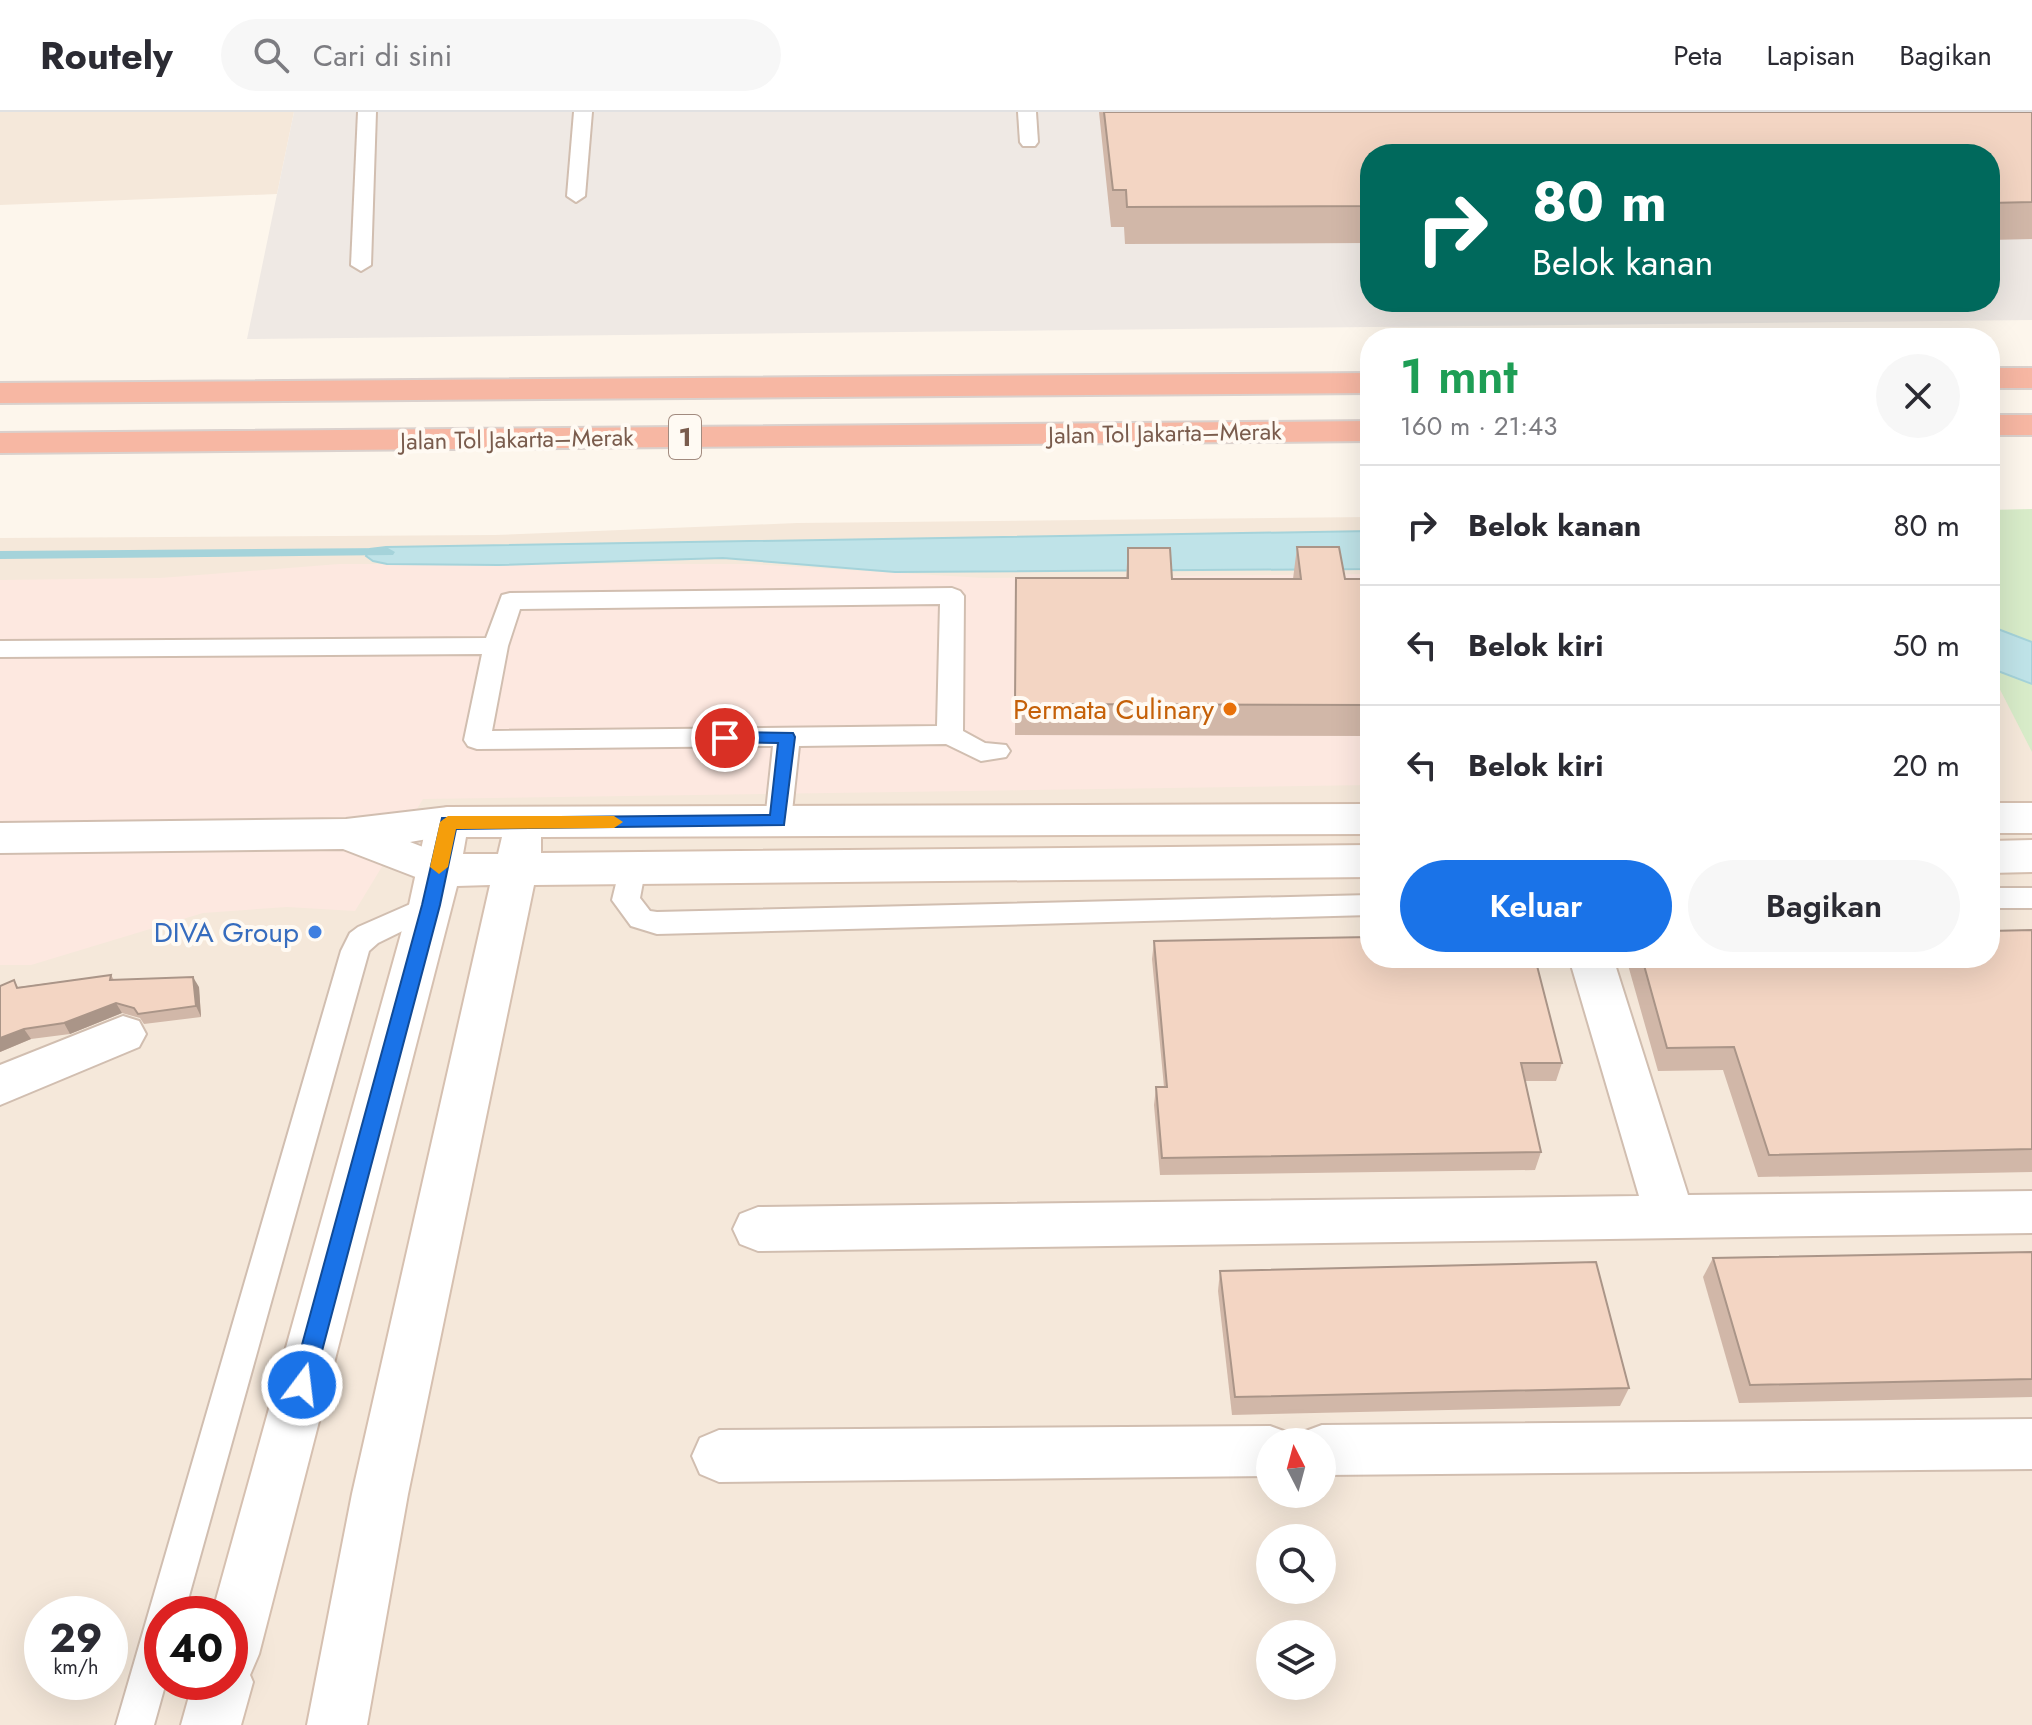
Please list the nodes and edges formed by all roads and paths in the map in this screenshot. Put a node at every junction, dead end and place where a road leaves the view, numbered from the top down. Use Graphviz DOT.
graph roads {
  1 [pos="367,112"];
  2 [pos="583,112"];
  3 [pos="1027,112"];
  4 [pos="1029,142"];
  5 [pos="576,196"];
  6 [pos="361,265"];
  7 [pos="2000,378"];
  8 [pos="2032,378"];
  9 [pos="1360,383"];
  10 [pos="0,393"];
  11 [pos="2000,425"];
  12 [pos="2032,425"];
  13 [pos="1360,431"];
  14 [pos="0,443"];
  15 [pos="496,646"];
  16 [pos="0,649"];
  17 [pos="950,735"];
  18 [pos="787,737"];
  19 [pos="997,751"];
  20 [pos="2000,818"];
  21 [pos="2032,818"];
  22 [pos="1360,819"];
  23 [pos="778,821"];
  24 [pos="448,822"];
  25 [pos="526,822"];
  26 [pos="346,834"];
  27 [pos="0,838"];
  28 [pos="2032,856"];
  29 [pos="2000,857"];
  30 [pos="1360,861"];
  31 [pos="632,866"];
  32 [pos="515,869"];
  33 [pos="435,888"];
  34 [pos="2000,898"];
  35 [pos="2032,898"];
  36 [pos="1360,905"];
  37 [pos="1594,968"];
  38 [pos="123,1034"];
  39 [pos="0,1086"];
  40 [pos="2032,1212"];
  41 [pos="1670,1217"];
  42 [pos="758,1229"];
  43 [pos="2032,1444"];
  44 [pos="1336,1450"];
  45 [pos="1256,1451"];
  46 [pos="719,1456"];
  47 [pos="171,1596"];
  48 [pos="246,1596"];
  49 [pos="144,1693"];
  50 [pos="218,1700"];
  51 [pos="135,1725"];
  52 [pos="211,1725"];
  53 [pos="337,1725"];
  1 -- 6 [label="lane"];
  2 -- 5 [label="lane"];
  3 -- 4 [label="lane"];
  7 -- 8 [label="highway"];
  9 -- 10 [label="highway, Jalan Tol Jakarta–Merak / 1"];
  11 -- 12 [label="highway"];
  13 -- 14 [label="highway, Jalan Tol Jakarta–Merak / 1"];
  15 -- 16 [label="lane"];
  15 -- 17 [label="lane"];
  15 -- 18 [label="lane"];
  17 -- 18 [label="lane"];
  17 -- 19 [label="lane"];
  18 -- 23 [label="lane"];
  20 -- 21 [label="street"];
  22 -- 23 [label="street"];
  23 -- 25 [label="street"];
  24 -- 25 [label="street"];
  24 -- 26 [label="street"];
  24 -- 33 [label="street"];
  25 -- 32 [label="street"];
  26 -- 27 [label="street"];
  26 -- 33 [label="street"];
  28 -- 29 [label="street"];
  30 -- 31 [label="street"];
  31 -- 32 [label="street"];
  31 -- 36 [label="lane"];
  32 -- 33 [label="street"];
  32 -- 53 [label="street"];
  33 -- 47 [label="lane"];
  33 -- 48 [label="street"];
  34 -- 35 [label="lane"];
  37 -- 41 [label="street"];
  38 -- 39 [label="street"];
  40 -- 41 [label="street"];
  41 -- 42 [label="street"];
  43 -- 44 [label="street"];
  45 -- 46 [label="street"];
  49 -- 51 [label="lane"];
  50 -- 52 [label="street"];
}
